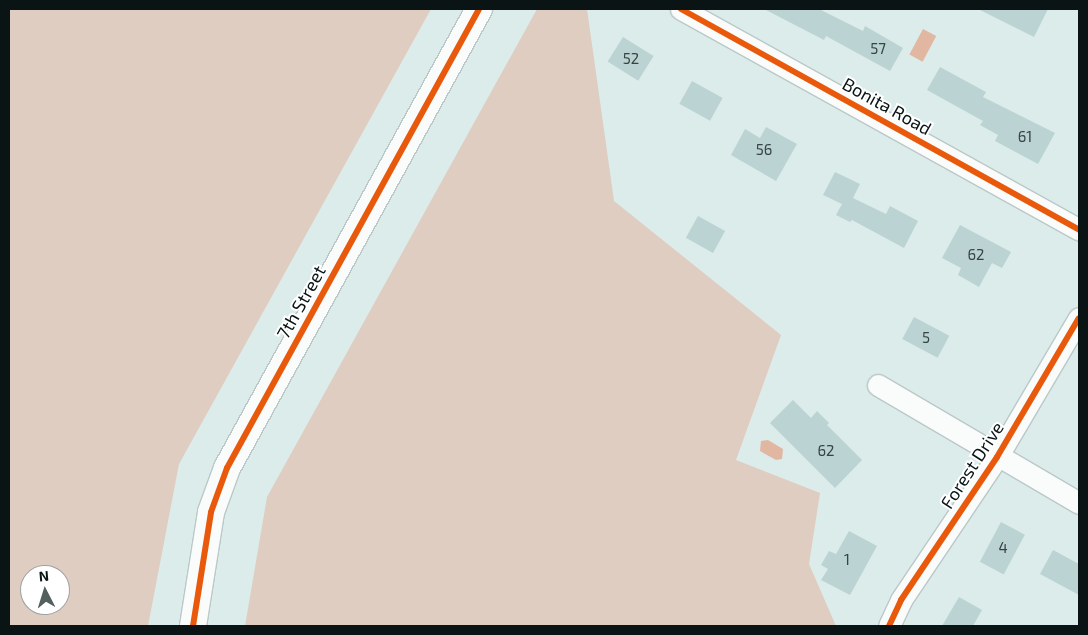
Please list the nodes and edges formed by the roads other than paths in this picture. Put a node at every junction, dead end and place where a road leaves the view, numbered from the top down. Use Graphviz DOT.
graph roads {
  1 [pos="479,9"];
  2 [pos="681,9"];
  3 [pos="1079,230"];
  4 [pos="1079,318"];
  5 [pos="878,385"];
  6 [pos="997,456"];
  7 [pos="1079,503"];
  8 [pos="193,626"];
  9 [pos="889,626"];
  1 -- 8 [label="street, 7th Street"];
  2 -- 3 [label="street, Bonita Road"];
  4 -- 6 [label="street, Forest Drive"];
  5 -- 6 [label="street"];
  6 -- 7 [label="street"];
  6 -- 9 [label="street, Forest Drive"];
}
